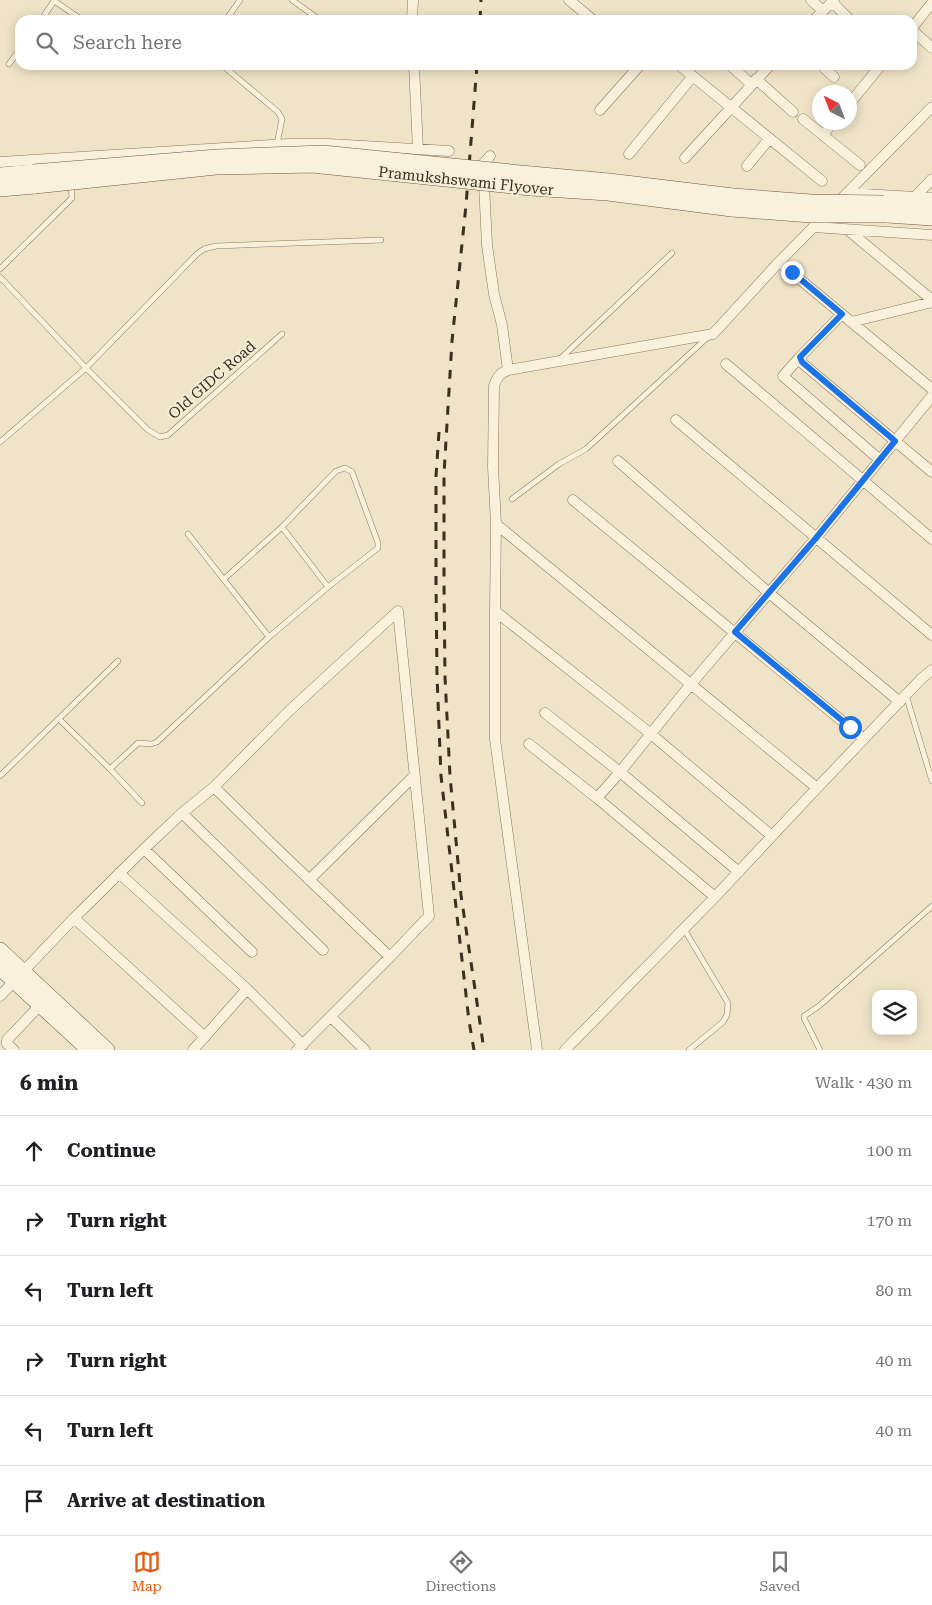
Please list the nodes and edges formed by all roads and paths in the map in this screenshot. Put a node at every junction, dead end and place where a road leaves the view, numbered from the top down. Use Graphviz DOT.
graph roads {
  1 [pos="240,0"];
  2 [pos="292,0"];
  3 [pos="413,0"];
  4 [pos="569,0"];
  5 [pos="811,0"];
  6 [pos="54,1"];
  7 [pos="833,1"];
  8 [pos="932,3"];
  9 [pos="823,11"];
  10 [pos="44,15"];
  11 [pos="75,15"];
  12 [pos="230,15"];
  13 [pos="313,15"];
  14 [pos="412,15"];
  15 [pos="587,15"];
  16 [pos="819,15"];
  17 [pos="846,15"];
  18 [pos="917,22"];
  19 [pos="917,34"];
  20 [pos="932,48"];
  21 [pos="15,56"];
  22 [pos="9,64"];
  23 [pos="228,70"];
  24 [pos="414,70"];
  25 [pos="636,70"];
  26 [pos="685,70"];
  27 [pos="738,70"];
  28 [pos="765,70"];
  29 [pos="826,70"];
  30 [pos="877,70"];
  31 [pos="693,76"];
  32 [pos="834,77"];
  33 [pos="754,81"];
  34 [pos="857,94"];
  35 [pos="932,107"];
  36 [pos="732,108"];
  37 [pos="600,110"];
  38 [pos="793,112"];
  39 [pos="803,119"];
  40 [pos="827,130"];
  41 [pos="823,136"];
  42 [pos="769,139"];
  43 [pos="277,144"];
  44 [pos="418,150"];
  45 [pos="449,151"];
  46 [pos="629,154"];
  47 [pos="490,156"];
  48 [pos="71,158"];
  49 [pos="686,158"];
  50 [pos="0,162"];
  51 [pos="860,165"];
  52 [pos="747,166"];
  53 [pos="0,175"];
  54 [pos="34,179"];
  55 [pos="932,179"];
  56 [pos="822,181"];
  57 [pos="0,189"];
  58 [pos="847,193"];
  59 [pos="915,197"];
  60 [pos="932,198"];
  61 [pos="932,206"];
  62 [pos="932,218"];
  63 [pos="814,227"];
  64 [pos="848,230"];
  65 [pos="932,236"];
  66 [pos="382,240"];
  67 [pos="672,253"];
  68 [pos="779,262"];
  69 [pos="0,269"];
  70 [pos="0,277"];
  71 [pos="932,301"];
  72 [pos="842,314"];
  73 [pos="851,322"];
  74 [pos="282,334"];
  75 [pos="710,335"];
  76 [pos="800,357"];
  77 [pos="558,361"];
  78 [pos="726,364"];
  79 [pos="86,368"];
  80 [pos="508,370"];
  81 [pos="932,388"];
  82 [pos="932,396"];
  83 [pos="676,420"];
  84 [pos="895,441"];
  85 [pos="0,442"];
  86 [pos="880,460"];
  87 [pos="618,461"];
  88 [pos="932,472"];
  89 [pos="862,481"];
  90 [pos="512,499"];
  91 [pos="573,500"];
  92 [pos="496,524"];
  93 [pos="282,527"];
  94 [pos="188,534"];
  95 [pos="816,538"];
  96 [pos="932,539"];
  97 [pos="224,579"];
  98 [pos="328,587"];
  99 [pos="769,593"];
  100 [pos="494,610"];
  101 [pos="735,632"];
  102 [pos="932,635"];
  103 [pos="269,637"];
  104 [pos="118,661"];
  105 [pos="932,670"];
  106 [pos="691,684"];
  107 [pos="903,699"];
  108 [pos="546,713"];
  109 [pos="59,719"];
  110 [pos="651,734"];
  111 [pos="864,739"];
  112 [pos="530,744"];
  113 [pos="110,769"];
  114 [pos="620,772"];
  115 [pos="0,776"];
  116 [pos="414,776"];
  117 [pos="932,781"];
  118 [pos="214,787"];
  119 [pos="817,788"];
  120 [pos="597,798"];
  121 [pos="142,803"];
  122 [pos="182,813"];
  123 [pos="772,836"];
  124 [pos="144,849"];
  125 [pos="739,872"];
  126 [pos="119,873"];
  127 [pos="309,880"];
  128 [pos="715,897"];
  129 [pos="932,906"];
  130 [pos="74,918"];
  131 [pos="684,929"];
  132 [pos="0,950"];
  133 [pos="322,950"];
  134 [pos="252,952"];
  135 [pos="390,957"];
  136 [pos="0,968"];
  137 [pos="19,976"];
  138 [pos="247,989"];
  139 [pos="0,996"];
  140 [pos="45,1000"];
  141 [pos="331,1017"];
  142 [pos="204,1037"];
  143 [pos="85,1045"];
  144 [pos="300,1048"];
  145 [pos="14,1050"];
  146 [pos="107,1050"];
  147 [pos="193,1050"];
  148 [pos="365,1050"];
  149 [pos="537,1050"];
  150 [pos="565,1050"];
  151 [pos="689,1050"];
  152 [pos="820,1050"];
  1 -- 12 [label="lane"];
  2 -- 13 [label="lane"];
  3 -- 14 [label="street"];
  4 -- 15 [label="street"];
  5 -- 9 [label="street"];
  6 -- 10 [label="lane"];
  6 -- 11 [label="lane"];
  7 -- 9 [label="street"];
  7 -- 17 [label="street"];
  8 -- 18 [label="street"];
  9 -- 16 [label="street"];
  19 -- 20 [label="street"];
  21 -- 22 [label="lane"];
  23 -- 43 [label="lane"];
  24 -- 44 [label="street"];
  25 -- 37 [label="street"];
  26 -- 31 [label="street"];
  27 -- 33 [label="street"];
  28 -- 33 [label="street"];
  29 -- 32 [label="street"];
  30 -- 34 [label="street"];
  31 -- 36 [label="street"];
  31 -- 46 [label="street"];
  33 -- 36 [label="street"];
  33 -- 38 [label="street"];
  35 -- 58 [label="street"];
  36 -- 42 [label="street"];
  36 -- 49 [label="street"];
  39 -- 41 [label="street"];
  40 -- 41 [label="street"];
  41 -- 51 [label="street"];
  42 -- 52 [label="street"];
  42 -- 56 [label="street"];
  43 -- 44 [label="street"];
  43 -- 48 [label="street"];
  44 -- 45 [label="street"];
  47 -- 80 [label="street"];
  48 -- 50 [label="street"];
  48 -- 69 [label="lane"];
  53 -- 54 [label="main road, Pramukshswami Flyover"];
  54 -- 57 [label="main road, Pramukshswami Flyover"];
  54 -- 61 [label="main road, Pramukshswami Flyover, bridge"];
  54 -- 62 [label="main road, Pramukshswami Flyover, bridge"];
  55 -- 59 [label="street"];
  58 -- 59 [label="street"];
  58 -- 63 [label="street"];
  59 -- 60 [label="street"];
  63 -- 64 [label="street"];
  63 -- 68 [label="street"];
  64 -- 65 [label="street"];
  64 -- 71 [label="street"];
  66 -- 79 [label="lane"];
  67 -- 77 [label="lane"];
  68 -- 72 [label="street"];
  68 -- 75 [label="street"];
  70 -- 79 [label="lane"];
  71 -- 73 [label="street"];
  72 -- 73 [label="street"];
  72 -- 76 [label="street"];
  73 -- 81 [label="street"];
  74 -- 79 [label="lane, Old GIDC Road"];
  75 -- 77 [label="street"];
  75 -- 90 [label="lane"];
  76 -- 84 [label="street"];
  76 -- 86 [label="street"];
  77 -- 80 [label="street"];
  78 -- 89 [label="street"];
  79 -- 85 [label="lane"];
  80 -- 92 [label="street"];
  82 -- 84 [label="street"];
  83 -- 95 [label="street"];
  84 -- 86 [label="street"];
  84 -- 88 [label="street"];
  86 -- 89 [label="street"];
  87 -- 99 [label="street"];
  89 -- 95 [label="street"];
  89 -- 96 [label="street"];
  91 -- 101 [label="street"];
  92 -- 100 [label="street"];
  92 -- 106 [label="street"];
  93 -- 97 [label="lane"];
  93 -- 98 [label="lane"];
  93 -- 98 [label="lane"];
  94 -- 97 [label="lane"];
  95 -- 99 [label="street"];
  95 -- 102 [label="street"];
  97 -- 103 [label="lane"];
  98 -- 103 [label="lane"];
  99 -- 101 [label="street"];
  99 -- 107 [label="street"];
  100 -- 110 [label="street"];
  100 -- 149 [label="street"];
  101 -- 106 [label="street"];
  101 -- 111 [label="street"];
  103 -- 113 [label="lane"];
  104 -- 109 [label="lane"];
  105 -- 107 [label="street"];
  106 -- 110 [label="street"];
  106 -- 119 [label="street"];
  107 -- 111 [label="street"];
  107 -- 117 [label="lane"];
  108 -- 114 [label="street"];
  109 -- 113 [label="lane"];
  109 -- 115 [label="lane"];
  110 -- 114 [label="street"];
  110 -- 123 [label="street"];
  111 -- 119 [label="street"];
  112 -- 120 [label="street"];
  113 -- 121 [label="lane"];
  114 -- 120 [label="street"];
  114 -- 125 [label="street"];
  116 -- 118 [label="street"];
  116 -- 127 [label="street"];
  116 -- 135 [label="street"];
  118 -- 122 [label="street"];
  118 -- 127 [label="street"];
  119 -- 123 [label="street"];
  120 -- 128 [label="street"];
  122 -- 124 [label="street"];
  122 -- 133 [label="street"];
  123 -- 125 [label="street"];
  124 -- 126 [label="street"];
  124 -- 134 [label="street"];
  125 -- 128 [label="street"];
  126 -- 130 [label="street"];
  126 -- 138 [label="street"];
  127 -- 135 [label="street"];
  128 -- 131 [label="street"];
  129 -- 152 [label="lane"];
  130 -- 137 [label="street"];
  130 -- 142 [label="street"];
  131 -- 150 [label="street"];
  131 -- 151 [label="lane"];
  132 -- 137 [label="main road"];
  135 -- 141 [label="street"];
  136 -- 137 [label="main road"];
  137 -- 139 [label="street"];
  137 -- 140 [label="main road"];
  138 -- 142 [label="street"];
  138 -- 144 [label="street"];
  140 -- 143 [label="main road"];
  140 -- 145 [label="street"];
  141 -- 144 [label="street"];
  141 -- 148 [label="street"];
  142 -- 147 [label="street"];
  143 -- 146 [label="main road"];
}
